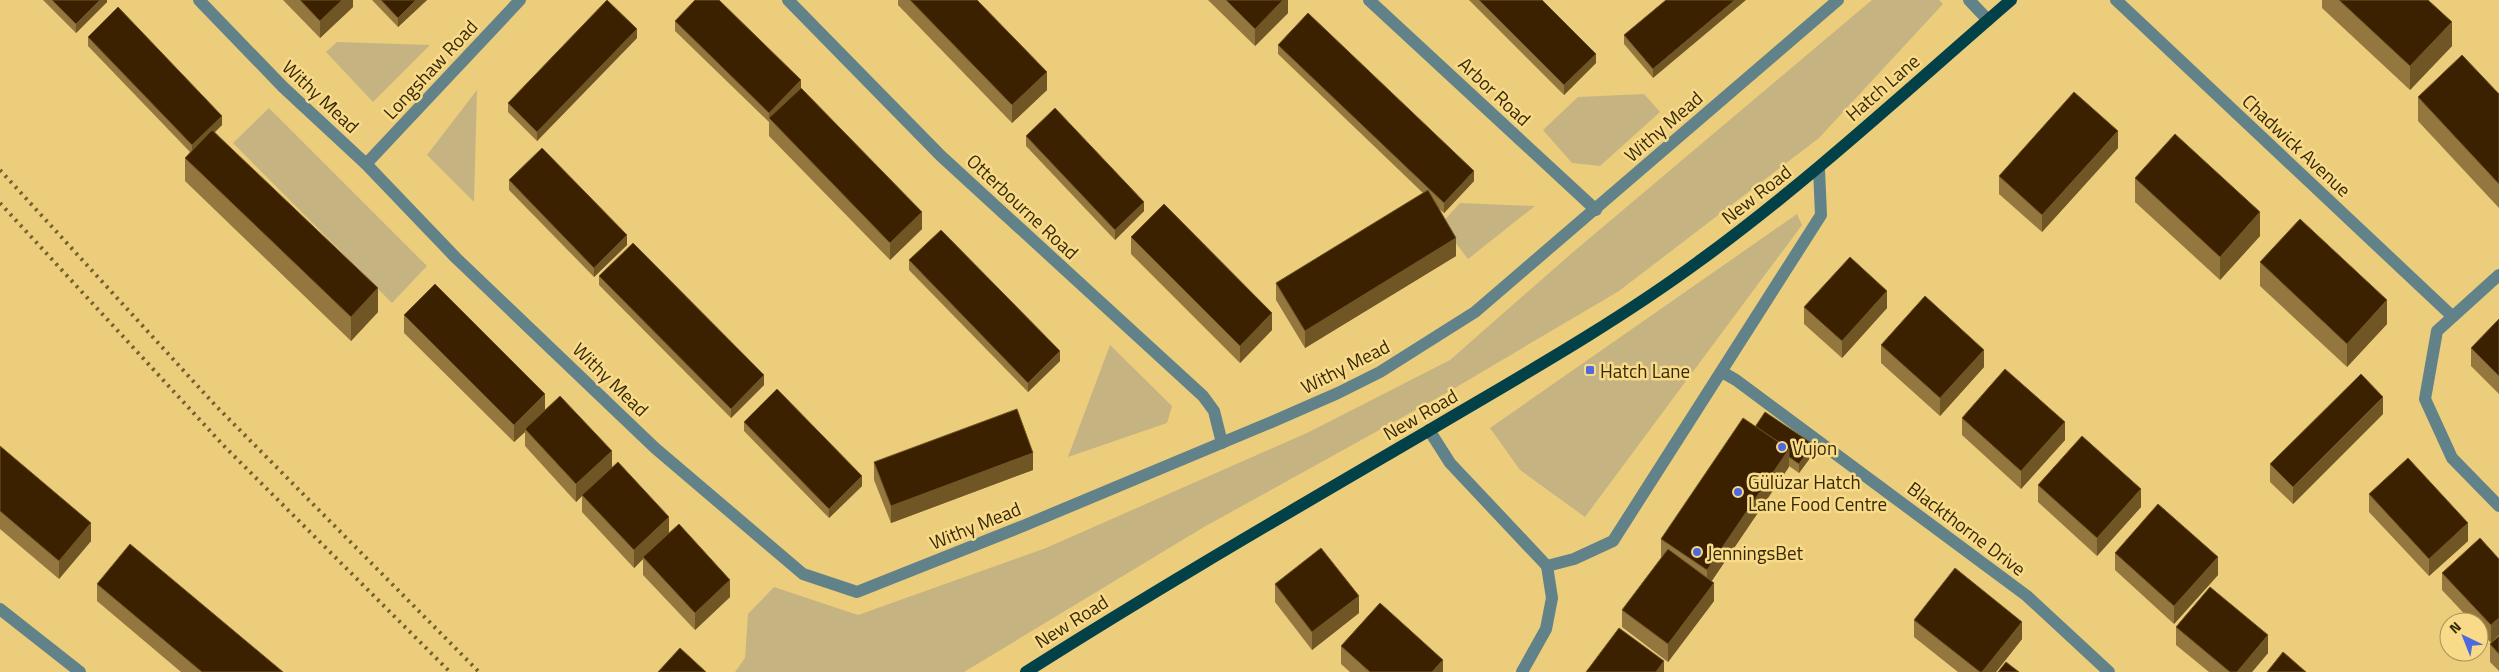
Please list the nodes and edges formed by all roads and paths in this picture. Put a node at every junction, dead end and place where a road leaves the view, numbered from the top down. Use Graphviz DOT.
graph roads {
  1 [pos="199,0"];
  2 [pos="520,0"];
  3 [pos="788,0"];
  4 [pos="1369,0"];
  5 [pos="1838,0"];
  6 [pos="1970,0"];
  7 [pos="2011,0"];
  8 [pos="2116,0"];
  9 [pos="1988,20"];
  10 [pos="366,164"];
  11 [pos="1819,169"];
  12 [pos="1596,210"];
  13 [pos="2499,275"];
  14 [pos="2452,316"];
  15 [pos="1722,372"];
  16 [pos="1429,430"];
  17 [pos="1222,442"];
  18 [pos="2499,506"];
  19 [pos="1547,566"];
  20 [pos="0,609"];
  21 [pos="80,672"];
  22 [pos="1026,672"];
  23 [pos="1522,672"];
  24 [pos="2108,672"];
  1 -- 10 [label="street, Withy Mead"];
  2 -- 10 [label="street, Longshaw Road"];
  3 -- 17 [label="street, Otterbourne Road"];
  4 -- 12 [label="street, Arbor Road"];
  5 -- 12 [label="street, Withy Mead"];
  6 -- 9 [label="street"];
  7 -- 9 [label="main road, Hatch Lane"];
  8 -- 14 [label="street, Chadwick Avenue"];
  9 -- 11 [label="main road, Hatch Lane"];
  10 -- 17 [label="street, Withy Mead"];
  11 -- 15 [label="street"];
  11 -- 16 [label="main road, New Road"];
  12 -- 17 [label="street, Withy Mead"];
  13 -- 14 [label="street"];
  14 -- 18 [label="street"];
  15 -- 19 [label="street"];
  15 -- 24 [label="street, Blackthorne Drive"];
  16 -- 19 [label="street"];
  16 -- 22 [label="main road, New Road"];
  19 -- 23 [label="street"];
  20 -- 21 [label="street"];
}
